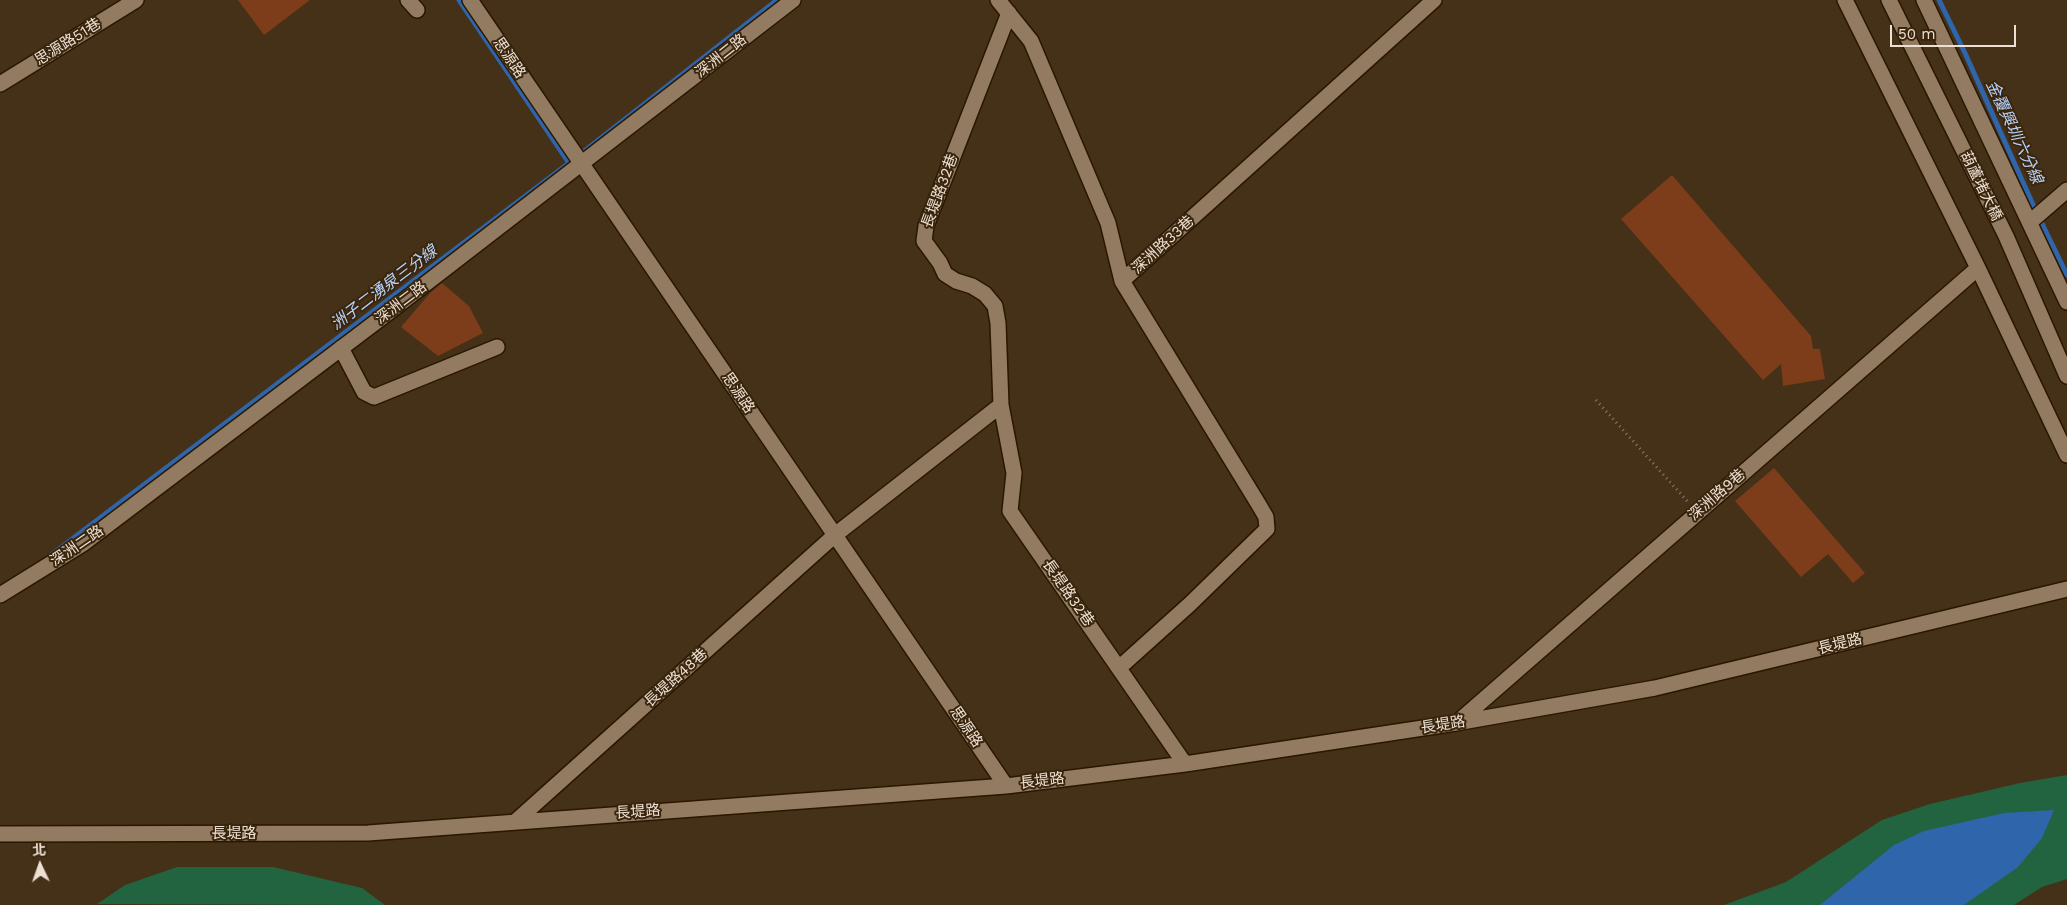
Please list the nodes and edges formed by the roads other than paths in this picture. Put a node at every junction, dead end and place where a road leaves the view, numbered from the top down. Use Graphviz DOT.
graph roads {
  1 [pos="470,0"];
  2 [pos="793,0"];
  3 [pos="998,0"];
  4 [pos="1434,0"];
  5 [pos="1845,0"];
  6 [pos="1889,0"];
  7 [pos="1924,0"];
  8 [pos="128,2"];
  9 [pos="1009,13"];
  10 [pos="0,84"];
  11 [pos="581,164"];
  12 [pos="2067,190"];
  13 [pos="2030,222"];
  14 [pos="1978,268"];
  15 [pos="1122,281"];
  16 [pos="2067,302"];
  17 [pos="497,347"];
  18 [pos="341,348"];
  19 [pos="2067,376"];
  20 [pos="1001,405"];
  21 [pos="2067,455"];
  22 [pos="835,535"];
  23 [pos="2067,589"];
  24 [pos="0,595"];
  25 [pos="1120,667"];
  26 [pos="1456,723"];
  27 [pos="1186,764"];
  28 [pos="1006,786"];
  29 [pos="516,821"];
  30 [pos="0,834"];
  1 -- 11 [label="street, 思源路"];
  2 -- 11 [label="street, 深洲二路"];
  3 -- 9 [label="street, 深洲路33巷"];
  4 -- 15 [label="street, 深洲路33巷"];
  5 -- 14 [label="street"];
  6 -- 19 [label="street, 葫蘆堵大橋"];
  7 -- 13 [label="street"];
  8 -- 10 [label="street, 思源路51巷"];
  9 -- 15 [label="street, 深洲路33巷"];
  9 -- 20 [label="street, 長堤路32巷"];
  11 -- 18 [label="street, 深洲二路"];
  11 -- 22 [label="street, 思源路"];
  12 -- 13 [label="street"];
  13 -- 16 [label="street"];
  14 -- 21 [label="street"];
  14 -- 26 [label="street, 深洲路9巷"];
  15 -- 25 [label="street"];
  17 -- 18 [label="street"];
  18 -- 24 [label="street, 深洲二路"];
  20 -- 22 [label="street"];
  20 -- 25 [label="street, 長堤路32巷"];
  22 -- 28 [label="street, 思源路"];
  22 -- 29 [label="street, 長堤路48巷"];
  23 -- 26 [label="street, 長堤路"];
  25 -- 27 [label="street, 長堤路32巷"];
  26 -- 27 [label="street, 長堤路"];
  27 -- 28 [label="street, 長堤路"];
  28 -- 29 [label="street, 長堤路"];
  29 -- 30 [label="street, 長堤路"];
}
